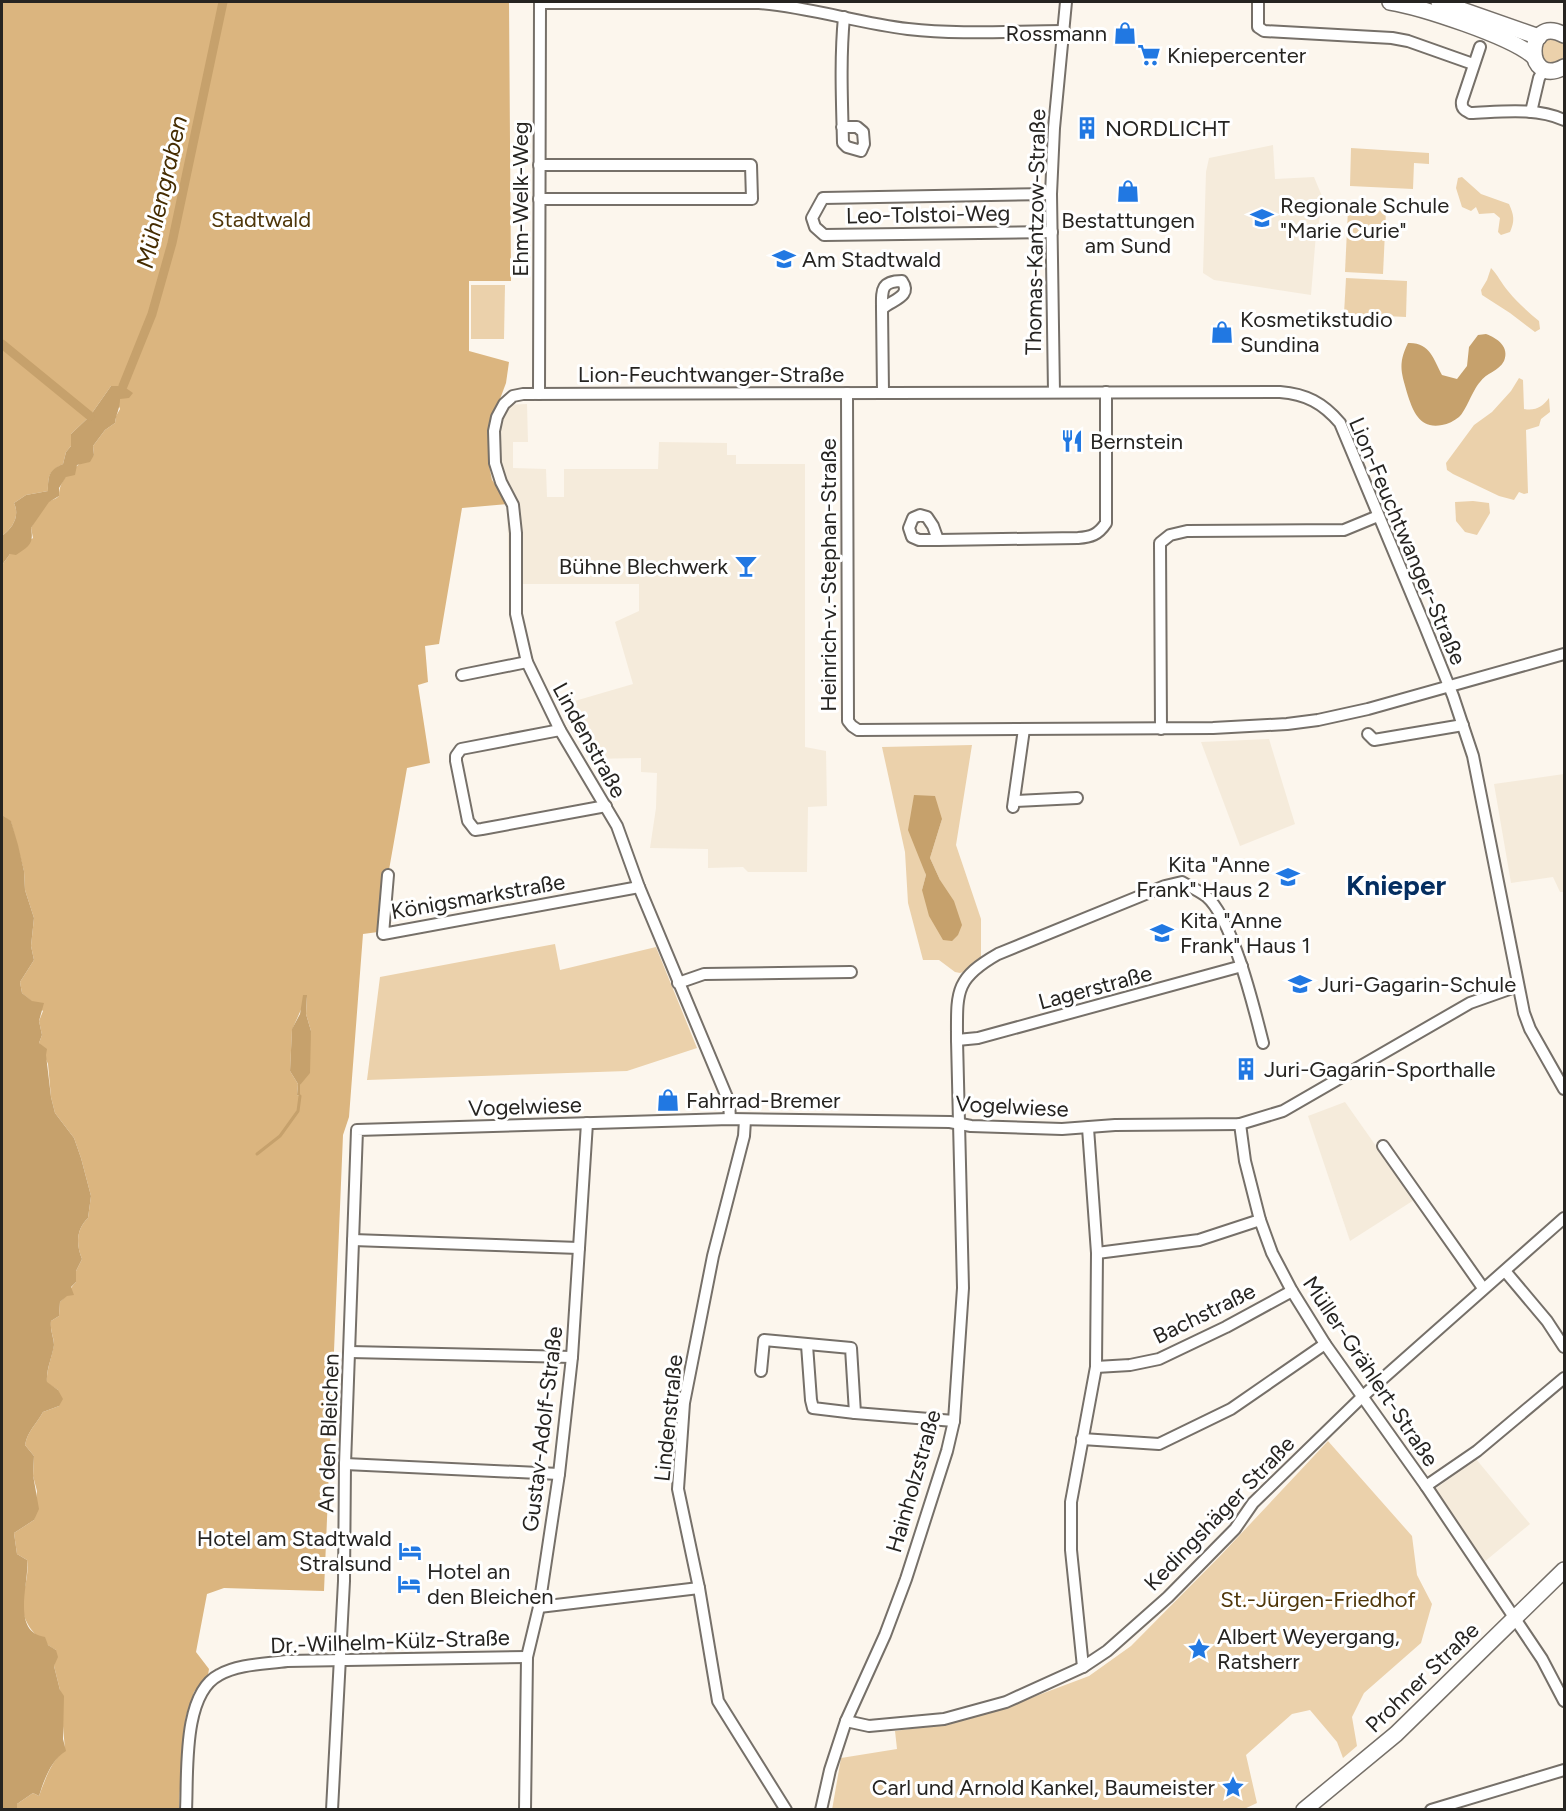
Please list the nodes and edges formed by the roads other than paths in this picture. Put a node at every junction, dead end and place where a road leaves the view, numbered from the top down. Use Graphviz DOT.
graph roads {
  1 [pos="1066,2"];
  2 [pos="1258,2"];
  3 [pos="1390,2"];
  4 [pos="1439,2"];
  5 [pos="844,17"];
  6 [pos="1562,29"];
  7 [pos="1064,31"];
  8 [pos="1539,37"];
  9 [pos="1480,47"];
  10 [pos="1533,56"];
  11 [pos="1473,64"];
  12 [pos="1544,69"];
  13 [pos="1563,69"];
  14 [pos="1531,112"];
  15 [pos="1564,120"];
  16 [pos="842,127"];
  17 [pos="539,165"];
  18 [pos="1051,194"];
  19 [pos="539,200"];
  20 [pos="1052,232"];
  21 [pos="882,309"];
  22 [pos="883,392"];
  23 [pos="1054,392"];
  24 [pos="1106,392"];
  25 [pos="847,393"];
  26 [pos="539,394"];
  27 [pos="1378,516"];
  28 [pos="938,540"];
  29 [pos="1564,654"];
  30 [pos="527,662"];
  31 [pos="462,675"];
  32 [pos="1449,686"];
  33 [pos="1463,725"];
  34 [pos="1024,729"];
  35 [pos="1161,729"];
  36 [pos="560,730"];
  37 [pos="1368,734"];
  38 [pos="1077,798"];
  39 [pos="606,806"];
  40 [pos="388,875"];
  41 [pos="639,887"];
  42 [pos="1242,966"];
  43 [pos="851,972"];
  44 [pos="678,983"];
  45 [pos="1518,987"];
  46 [pos="957,1040"];
  47 [pos="1263,1043"];
  48 [pos="1564,1089"];
  49 [pos="729,1119"];
  50 [pos="745,1120"];
  51 [pos="587,1123"];
  52 [pos="959,1123"];
  53 [pos="1240,1124"];
  54 [pos="1088,1128"];
  55 [pos="357,1131"];
  56 [pos="1383,1146"];
  57 [pos="1564,1218"];
  58 [pos="1260,1220"];
  59 [pos="353,1239"];
  60 [pos="579,1248"];
  61 [pos="1098,1253"];
  62 [pos="1505,1271"];
  63 [pos="1483,1288"];
  64 [pos="1292,1291"];
  65 [pos="1324,1344"];
  66 [pos="807,1345"];
  67 [pos="1564,1347"];
  68 [pos="350,1352"];
  69 [pos="572,1357"];
  70 [pos="1096,1366"];
  71 [pos="761,1371"];
  72 [pos="1564,1378"];
  73 [pos="1363,1396"];
  74 [pos="855,1413"];
  75 [pos="954,1420"];
  76 [pos="1082,1439"];
  77 [pos="345,1464"];
  78 [pos="559,1474"];
  79 [pos="1426,1486"];
  80 [pos="1564,1570"];
  81 [pos="699,1588"];
  82 [pos="539,1607"];
  83 [pos="1514,1620"];
  84 [pos="527,1657"];
  85 [pos="339,1661"];
  86 [pos="1083,1667"];
  87 [pos="1564,1701"];
  88 [pos="846,1721"];
  89 [pos="1564,1770"];
  90 [pos="186,1809"];
  91 [pos="332,1809"];
  92 [pos="525,1809"];
  93 [pos="786,1809"];
  94 [pos="821,1809"];
  95 [pos="1304,1809"];
  96 [pos="1431,1809"];
  1 -- 7 [label="street, Thomas-Kantzow-Straße"];
  2 -- 11 [label="street"];
  3 -- 10 [label="main road"];
  4 -- 8 [label="main road"];
  5 -- 7 [label="street"];
  5 -- 16 [label="street"];
  5 -- 17 [label="street, Ehm-Welk-Weg"];
  6 -- 8 [label="main road"];
  7 -- 18 [label="street, Thomas-Kantzow-Straße"];
  8 -- 10 [label="main road"];
  9 -- 11 [label="street"];
  10 -- 12 [label="main road"];
  11 -- 14 [label="street"];
  12 -- 13 [label="main road"];
  12 -- 14 [label="street"];
  14 -- 15 [label="street"];
  17 -- 19 [label="street, Ehm-Welk-Weg"];
  17 -- 19 [label="street"];
  18 -- 20 [label="street, Thomas-Kantzow-Straße"];
  18 -- 20 [label="street, Leo-Tolstoi-Weg"];
  19 -- 26 [label="street, Ehm-Welk-Weg"];
  20 -- 23 [label="street, Thomas-Kantzow-Straße"];
  21 -- 22 [label="street"];
  22 -- 23 [label="street, Lion-Feuchtwanger-Straße"];
  22 -- 25 [label="street, Lion-Feuchtwanger-Straße"];
  23 -- 24 [label="street, Lion-Feuchtwanger-Straße"];
  24 -- 27 [label="street, Lion-Feuchtwanger-Straße"];
  24 -- 28 [label="street"];
  25 -- 26 [label="street, Lion-Feuchtwanger-Straße"];
  25 -- 34 [label="street, Heinrich-v.-Stephan-Straße"];
  26 -- 30 [label="street, Lindenstraße"];
  27 -- 32 [label="street, Lion-Feuchtwanger-Straße"];
  27 -- 35 [label="street"];
  29 -- 32 [label="street, Heinrich-v.-Stephan-Straße"];
  30 -- 31 [label="street"];
  30 -- 36 [label="street, Lindenstraße"];
  32 -- 33 [label="street, Lion-Feuchtwanger-Straße"];
  32 -- 35 [label="street, Heinrich-v.-Stephan-Straße"];
  33 -- 37 [label="street"];
  33 -- 45 [label="street, Lion-Feuchtwanger-Straße"];
  34 -- 35 [label="street, Heinrich-v.-Stephan-Straße"];
  34 -- 38 [label="street"];
  36 -- 39 [label="street, Lindenstraße"];
  36 -- 39 [label="street"];
  39 -- 41 [label="street, Lindenstraße"];
  40 -- 41 [label="street, Königsmarkstraße"];
  41 -- 44 [label="street, Lindenstraße"];
  42 -- 46 [label="street, Lagerstraße"];
  42 -- 46 [label="street, Hainholzstraße"];
  42 -- 47 [label="street, Hainholzstraße"];
  43 -- 44 [label="street"];
  44 -- 49 [label="street, Lindenstraße"];
  45 -- 48 [label="street"];
  45 -- 53 [label="street, Vogelwiese"];
  46 -- 52 [label="street, Hainholzstraße"];
  49 -- 50 [label="street, Vogelwiese"];
  49 -- 51 [label="street, Vogelwiese"];
  50 -- 52 [label="street, Vogelwiese"];
  50 -- 81 [label="street, Lindenstraße"];
  51 -- 55 [label="street, Vogelwiese"];
  51 -- 60 [label="street, Gustav-Adolf-Straße"];
  52 -- 54 [label="street, Vogelwiese"];
  52 -- 75 [label="street, Hainholzstraße"];
  53 -- 54 [label="street, Vogelwiese"];
  53 -- 58 [label="street, Müller-Grählert-Straße"];
  54 -- 61 [label="street"];
  55 -- 59 [label="street, An den Bleichen"];
  56 -- 63 [label="street"];
  57 -- 62 [label="street, Kedingshäger Straße"];
  58 -- 61 [label="street"];
  58 -- 64 [label="street, Müller-Grählert-Straße"];
  59 -- 60 [label="street"];
  59 -- 68 [label="street, An den Bleichen"];
  60 -- 69 [label="street, Gustav-Adolf-Straße"];
  61 -- 70 [label="street"];
  62 -- 63 [label="street, Kedingshäger Straße"];
  62 -- 67 [label="street"];
  63 -- 73 [label="street, Kedingshäger Straße"];
  64 -- 65 [label="street, Müller-Grählert-Straße"];
  64 -- 70 [label="street, Bachstraße"];
  65 -- 73 [label="street, Müller-Grählert-Straße"];
  65 -- 76 [label="street"];
  66 -- 71 [label="street"];
  66 -- 74 [label="street"];
  66 -- 74 [label="street"];
  68 -- 69 [label="street"];
  68 -- 77 [label="street, An den Bleichen"];
  69 -- 78 [label="street, Gustav-Adolf-Straße"];
  70 -- 76 [label="street"];
  72 -- 79 [label="street"];
  73 -- 79 [label="street, Müller-Grählert-Straße"];
  73 -- 86 [label="street, Kedingshäger Straße"];
  74 -- 75 [label="street"];
  75 -- 88 [label="street, Hainholzstraße"];
  76 -- 86 [label="street"];
  77 -- 78 [label="street"];
  77 -- 85 [label="street, An den Bleichen"];
  78 -- 82 [label="street, Gustav-Adolf-Straße"];
  79 -- 83 [label="street, Müller-Grählert-Straße"];
  80 -- 83 [label="main road, Prohner Straße"];
  81 -- 82 [label="street"];
  81 -- 93 [label="street, Lindenstraße"];
  82 -- 84 [label="street, Gustav-Adolf-Straße"];
  83 -- 87 [label="street, Müller-Grählert-Straße"];
  83 -- 95 [label="main road, Prohner Straße"];
  84 -- 85 [label="street, Dr.-Wilhelm-Külz-Straße"];
  84 -- 92 [label="street, Gustav-Adolf-Straße"];
  85 -- 90 [label="street, Dr.-Wilhelm-Külz-Straße"];
  85 -- 91 [label="street, An den Bleichen"];
  86 -- 88 [label="street, Kedingshäger Straße"];
  88 -- 94 [label="street, Hainholzstraße"];
  89 -- 96 [label="street"];
}
